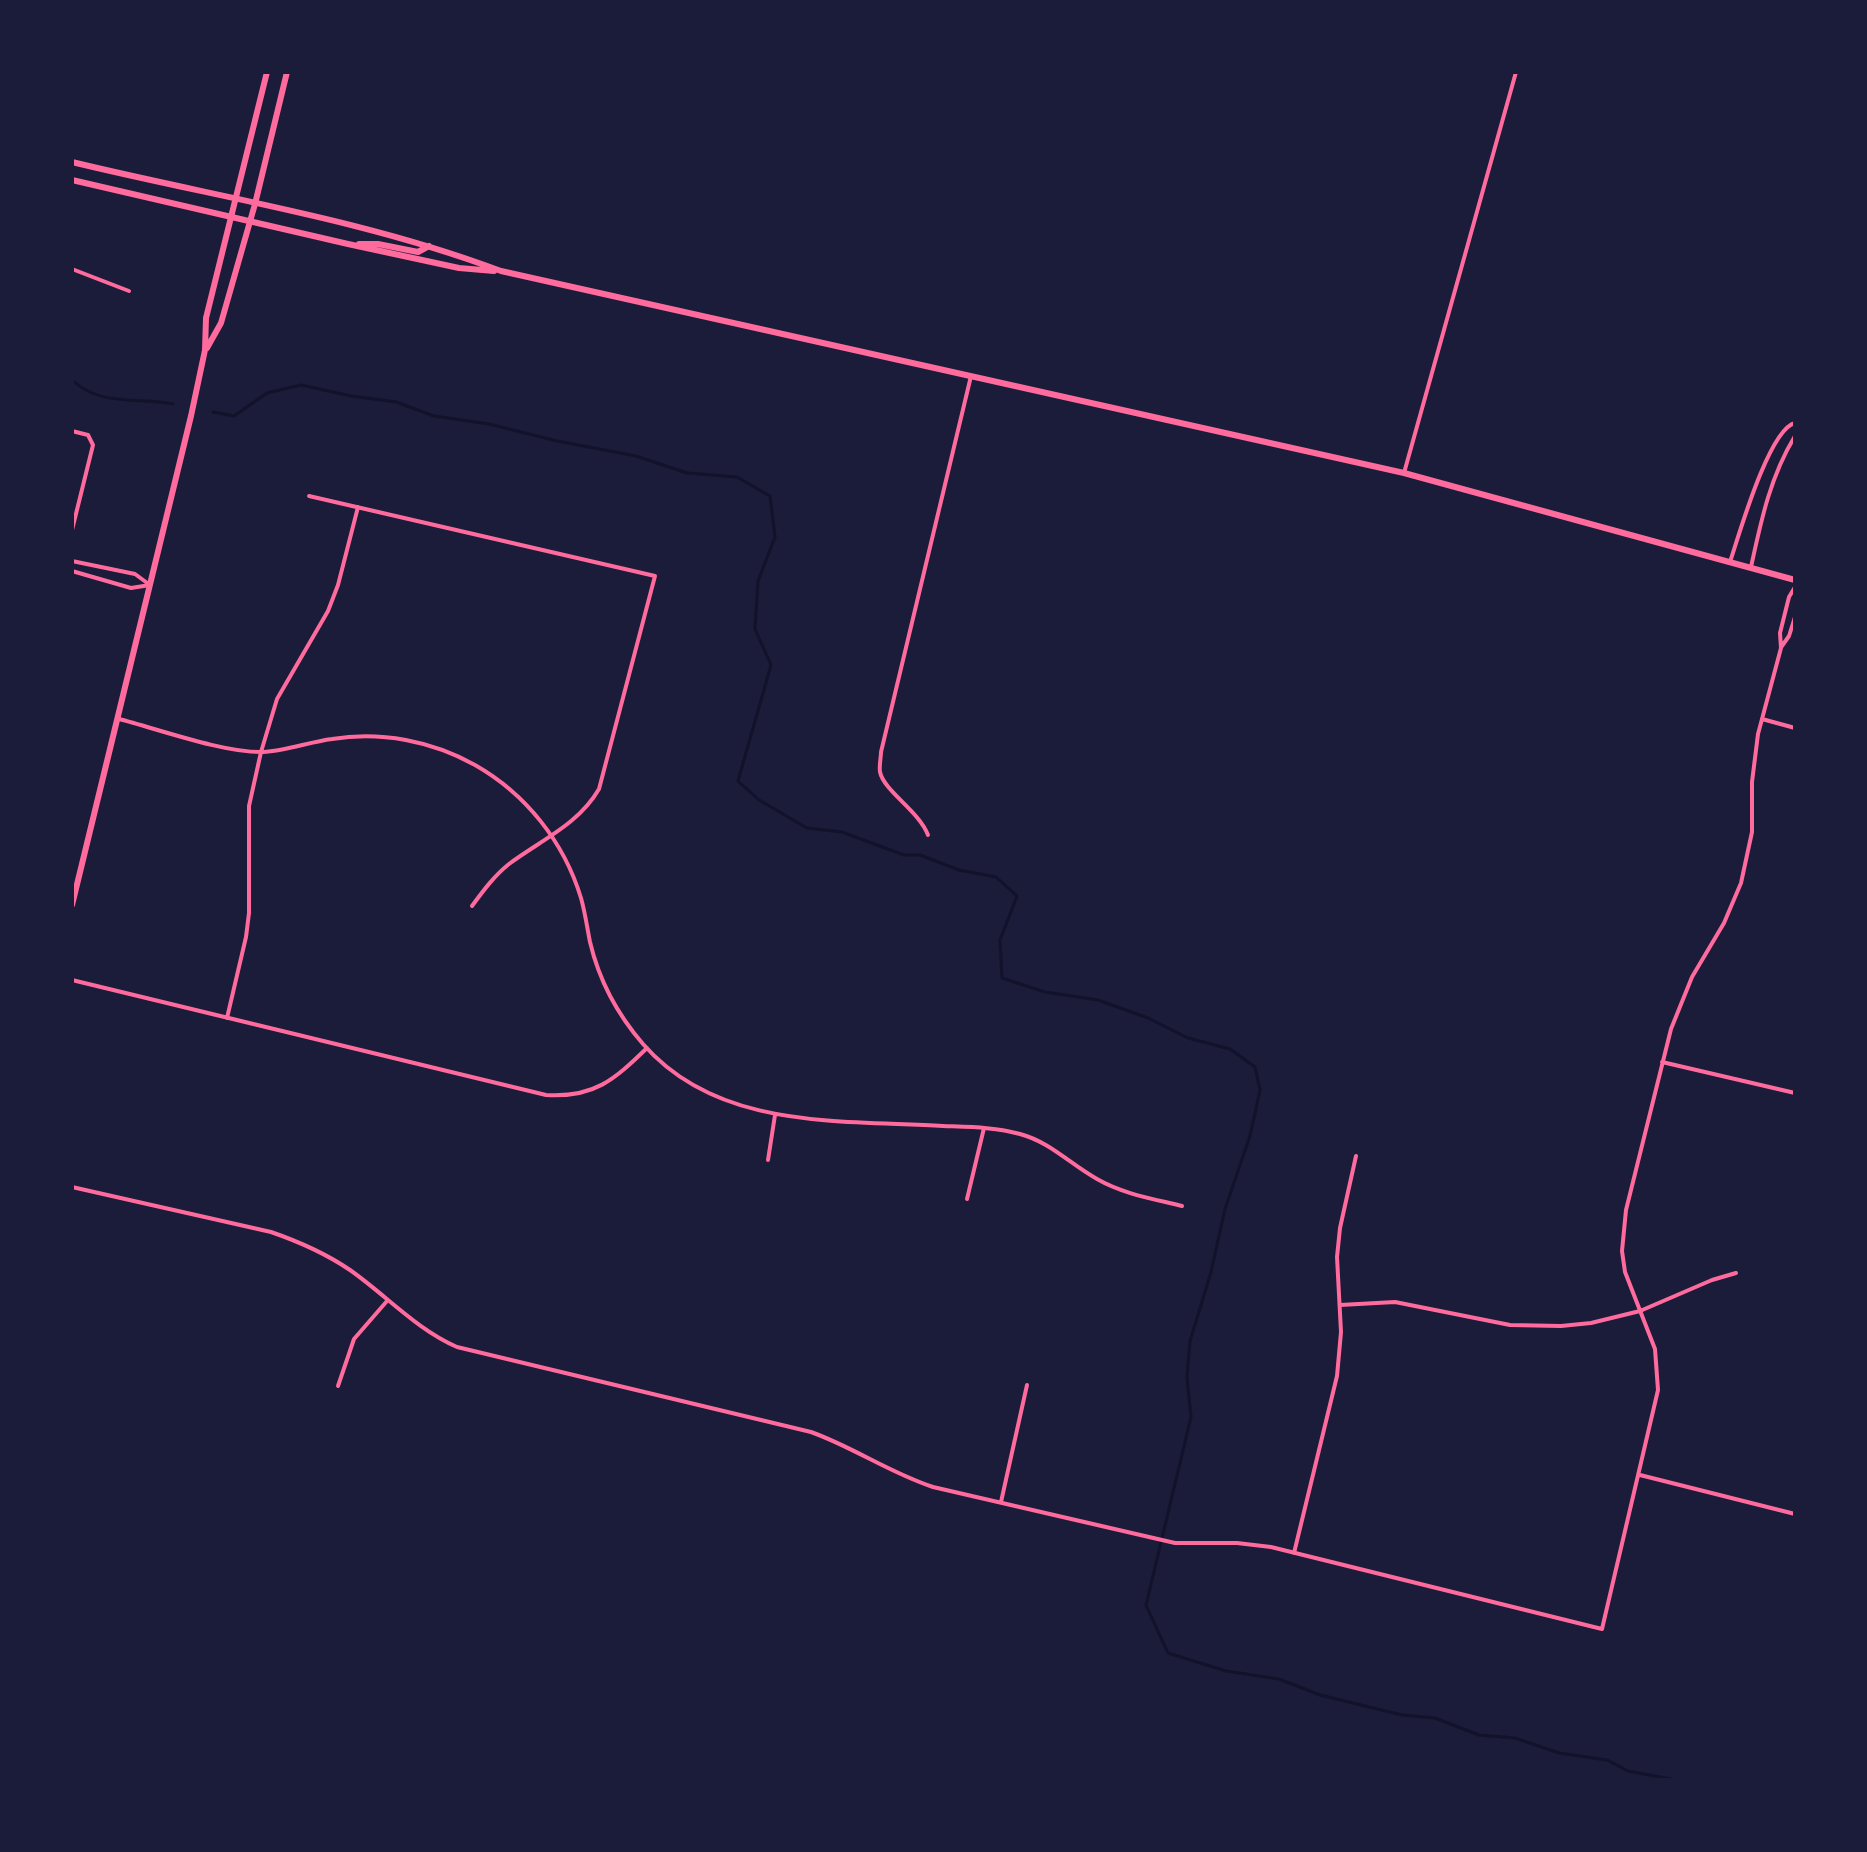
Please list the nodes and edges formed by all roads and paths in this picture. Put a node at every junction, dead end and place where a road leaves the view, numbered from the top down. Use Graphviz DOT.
graph roads {
  1 [pos="267,72"];
  2 [pos="287,72"];
  3 [pos="1516,72"];
  4 [pos="72,162"];
  5 [pos="72,180"];
  6 [pos="236,199"];
  7 [pos="255,204"];
  8 [pos="231,219"];
  9 [pos="248,223"];
  10 [pos="348,244"];
  11 [pos="429,246"];
  12 [pos="72,269"];
  13 [pos="501,271"];
  14 [pos="129,291"];
  15 [pos="205,350"];
  16 [pos="971,376"];
  17 [pos="1795,423"];
  18 [pos="72,431"];
  19 [pos="1795,436"];
  20 [pos="1404,473"];
  21 [pos="309,496"];
  22 [pos="358,507"];
  23 [pos="72,530"];
  24 [pos="72,561"];
  25 [pos="1730,562"];
  26 [pos="1751,567"];
  27 [pos="72,571"];
  28 [pos="1795,580"];
  29 [pos="150,585"];
  30 [pos="1795,587"];
  31 [pos="1795,617"];
  32 [pos="1781,648"];
  33 [pos="119,719"];
  34 [pos="1762,719"];
  35 [pos="1795,728"];
  36 [pos="261,752"];
  37 [pos="928,835"];
  38 [pos="552,836"];
  39 [pos="72,905"];
  40 [pos="472,906"];
  41 [pos="72,980"];
  42 [pos="227,1018"];
  43 [pos="647,1048"];
  44 [pos="1662,1062"];
  45 [pos="1795,1093"];
  46 [pos="775,1115"];
  47 [pos="984,1128"];
  48 [pos="1356,1156"];
  49 [pos="768,1160"];
  50 [pos="73,1186"];
  51 [pos="967,1199"];
  52 [pos="1182,1206"];
  53 [pos="1736,1273"];
  54 [pos="387,1301"];
  55 [pos="1340,1305"];
  56 [pos="1640,1311"];
  57 [pos="1027,1385"];
  58 [pos="338,1386"];
  59 [pos="1640,1475"];
  60 [pos="1001,1502"];
  61 [pos="1795,1514"];
  62 [pos="1294,1553"];
  1 -- 6 [label="main road"];
  2 -- 7 [label="main road"];
  3 -- 20 [label="street"];
  4 -- 6 [label="main road"];
  5 -- 8 [label="main road"];
  6 -- 7 [label="main road"];
  6 -- 8 [label="main road"];
  7 -- 9 [label="main road"];
  7 -- 11 [label="main road"];
  8 -- 9 [label="main road"];
  8 -- 15 [label="main road"];
  9 -- 10 [label="main road"];
  9 -- 15 [label="main road"];
  10 -- 11 [label="main road"];
  10 -- 13 [label="main road"];
  11 -- 13 [label="main road"];
  12 -- 14 [label="street"];
  13 -- 16 [label="main road"];
  15 -- 29 [label="main road"];
  16 -- 20 [label="main road"];
  16 -- 37 [label="street"];
  17 -- 25 [label="street"];
  18 -- 23 [label="street"];
  19 -- 26 [label="street"];
  20 -- 25 [label="main road"];
  21 -- 22 [label="street"];
  22 -- 36 [label="street"];
  22 -- 38 [label="street"];
  24 -- 29 [label="street"];
  25 -- 26 [label="main road"];
  26 -- 28 [label="main road"];
  27 -- 29 [label="street"];
  29 -- 33 [label="main road"];
  30 -- 32 [label="street"];
  31 -- 32 [label="street"];
  32 -- 34 [label="street"];
  33 -- 36 [label="street"];
  33 -- 39 [label="main road"];
  34 -- 35 [label="street"];
  34 -- 44 [label="street"];
  36 -- 38 [label="street"];
  36 -- 42 [label="street"];
  38 -- 40 [label="street"];
  38 -- 43 [label="street"];
  41 -- 42 [label="street"];
  42 -- 43 [label="street"];
  43 -- 46 [label="street"];
  44 -- 45 [label="street"];
  44 -- 56 [label="street"];
  46 -- 47 [label="street"];
  46 -- 49 [label="street"];
  47 -- 51 [label="street"];
  47 -- 52 [label="street"];
  48 -- 55 [label="street"];
  50 -- 54 [label="street"];
  53 -- 56 [label="street"];
  54 -- 58 [label="street"];
  54 -- 60 [label="street"];
  55 -- 56 [label="street"];
  55 -- 62 [label="street"];
  56 -- 59 [label="street"];
  57 -- 60 [label="street"];
  59 -- 61 [label="street"];
  59 -- 62 [label="street"];
  60 -- 62 [label="street"];
}
